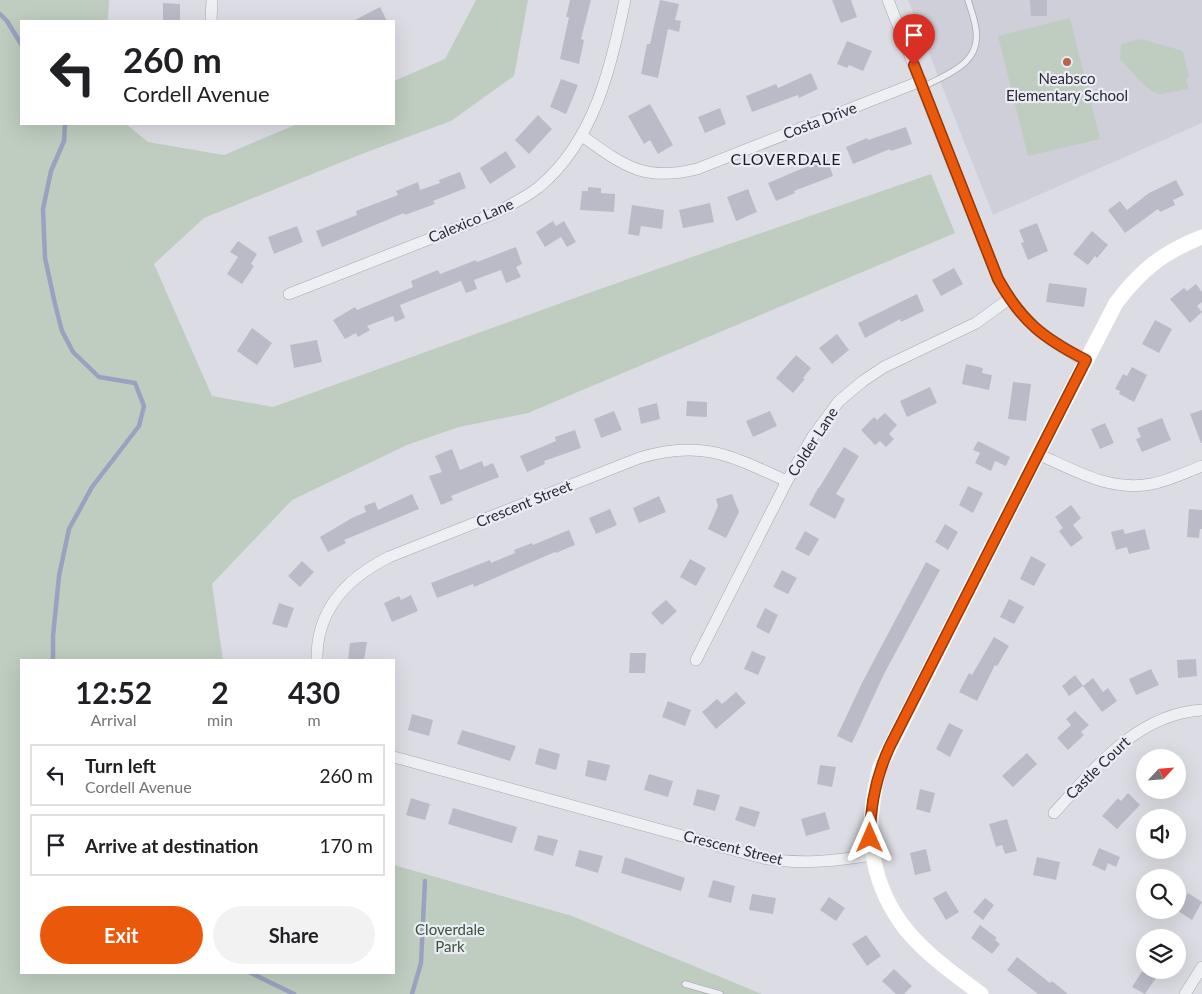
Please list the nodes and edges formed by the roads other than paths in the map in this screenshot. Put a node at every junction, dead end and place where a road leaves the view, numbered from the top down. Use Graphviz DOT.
graph roads {
  1 [pos="212,0"];
  2 [pos="625,0"];
  3 [pos="888,0"];
  4 [pos="968,0"];
  5 [pos="211,20"];
  6 [pos="922,84"];
  7 [pos="582,136"];
  8 [pos="1202,237"];
  9 [pos="289,294"];
  10 [pos="1008,299"];
  11 [pos="1086,360"];
  12 [pos="1038,454"];
  13 [pos="1202,466"];
  14 [pos="787,481"];
  15 [pos="317,659"];
  16 [pos="696,660"];
  17 [pos="1202,710"];
  18 [pos="395,757"];
  19 [pos="1054,813"];
  20 [pos="872,855"];
  21 [pos="1202,966"];
  22 [pos="685,984"];
  23 [pos="720,994"];
  24 [pos="981,994"];
  25 [pos="1185,994"];
  1 -- 5 [label="street"];
  2 -- 7 [label="street, Calexico Lane"];
  3 -- 6 [label="street"];
  4 -- 6 [label="lane"];
  6 -- 7 [label="street, Costa Drive"];
  6 -- 10 [label="street"];
  7 -- 9 [label="street, Calexico Lane"];
  8 -- 11 [label="street"];
  10 -- 11 [label="street"];
  10 -- 14 [label="street, Colder Lane"];
  11 -- 12 [label="street"];
  12 -- 13 [label="street"];
  12 -- 20 [label="street"];
  14 -- 15 [label="street, Crescent Street"];
  14 -- 16 [label="street, Colder Lane"];
  17 -- 19 [label="street, Castle Court"];
  18 -- 20 [label="street, Crescent Street"];
  20 -- 24 [label="street"];
  21 -- 25 [label="street"];
  22 -- 23 [label="lane"];
}
